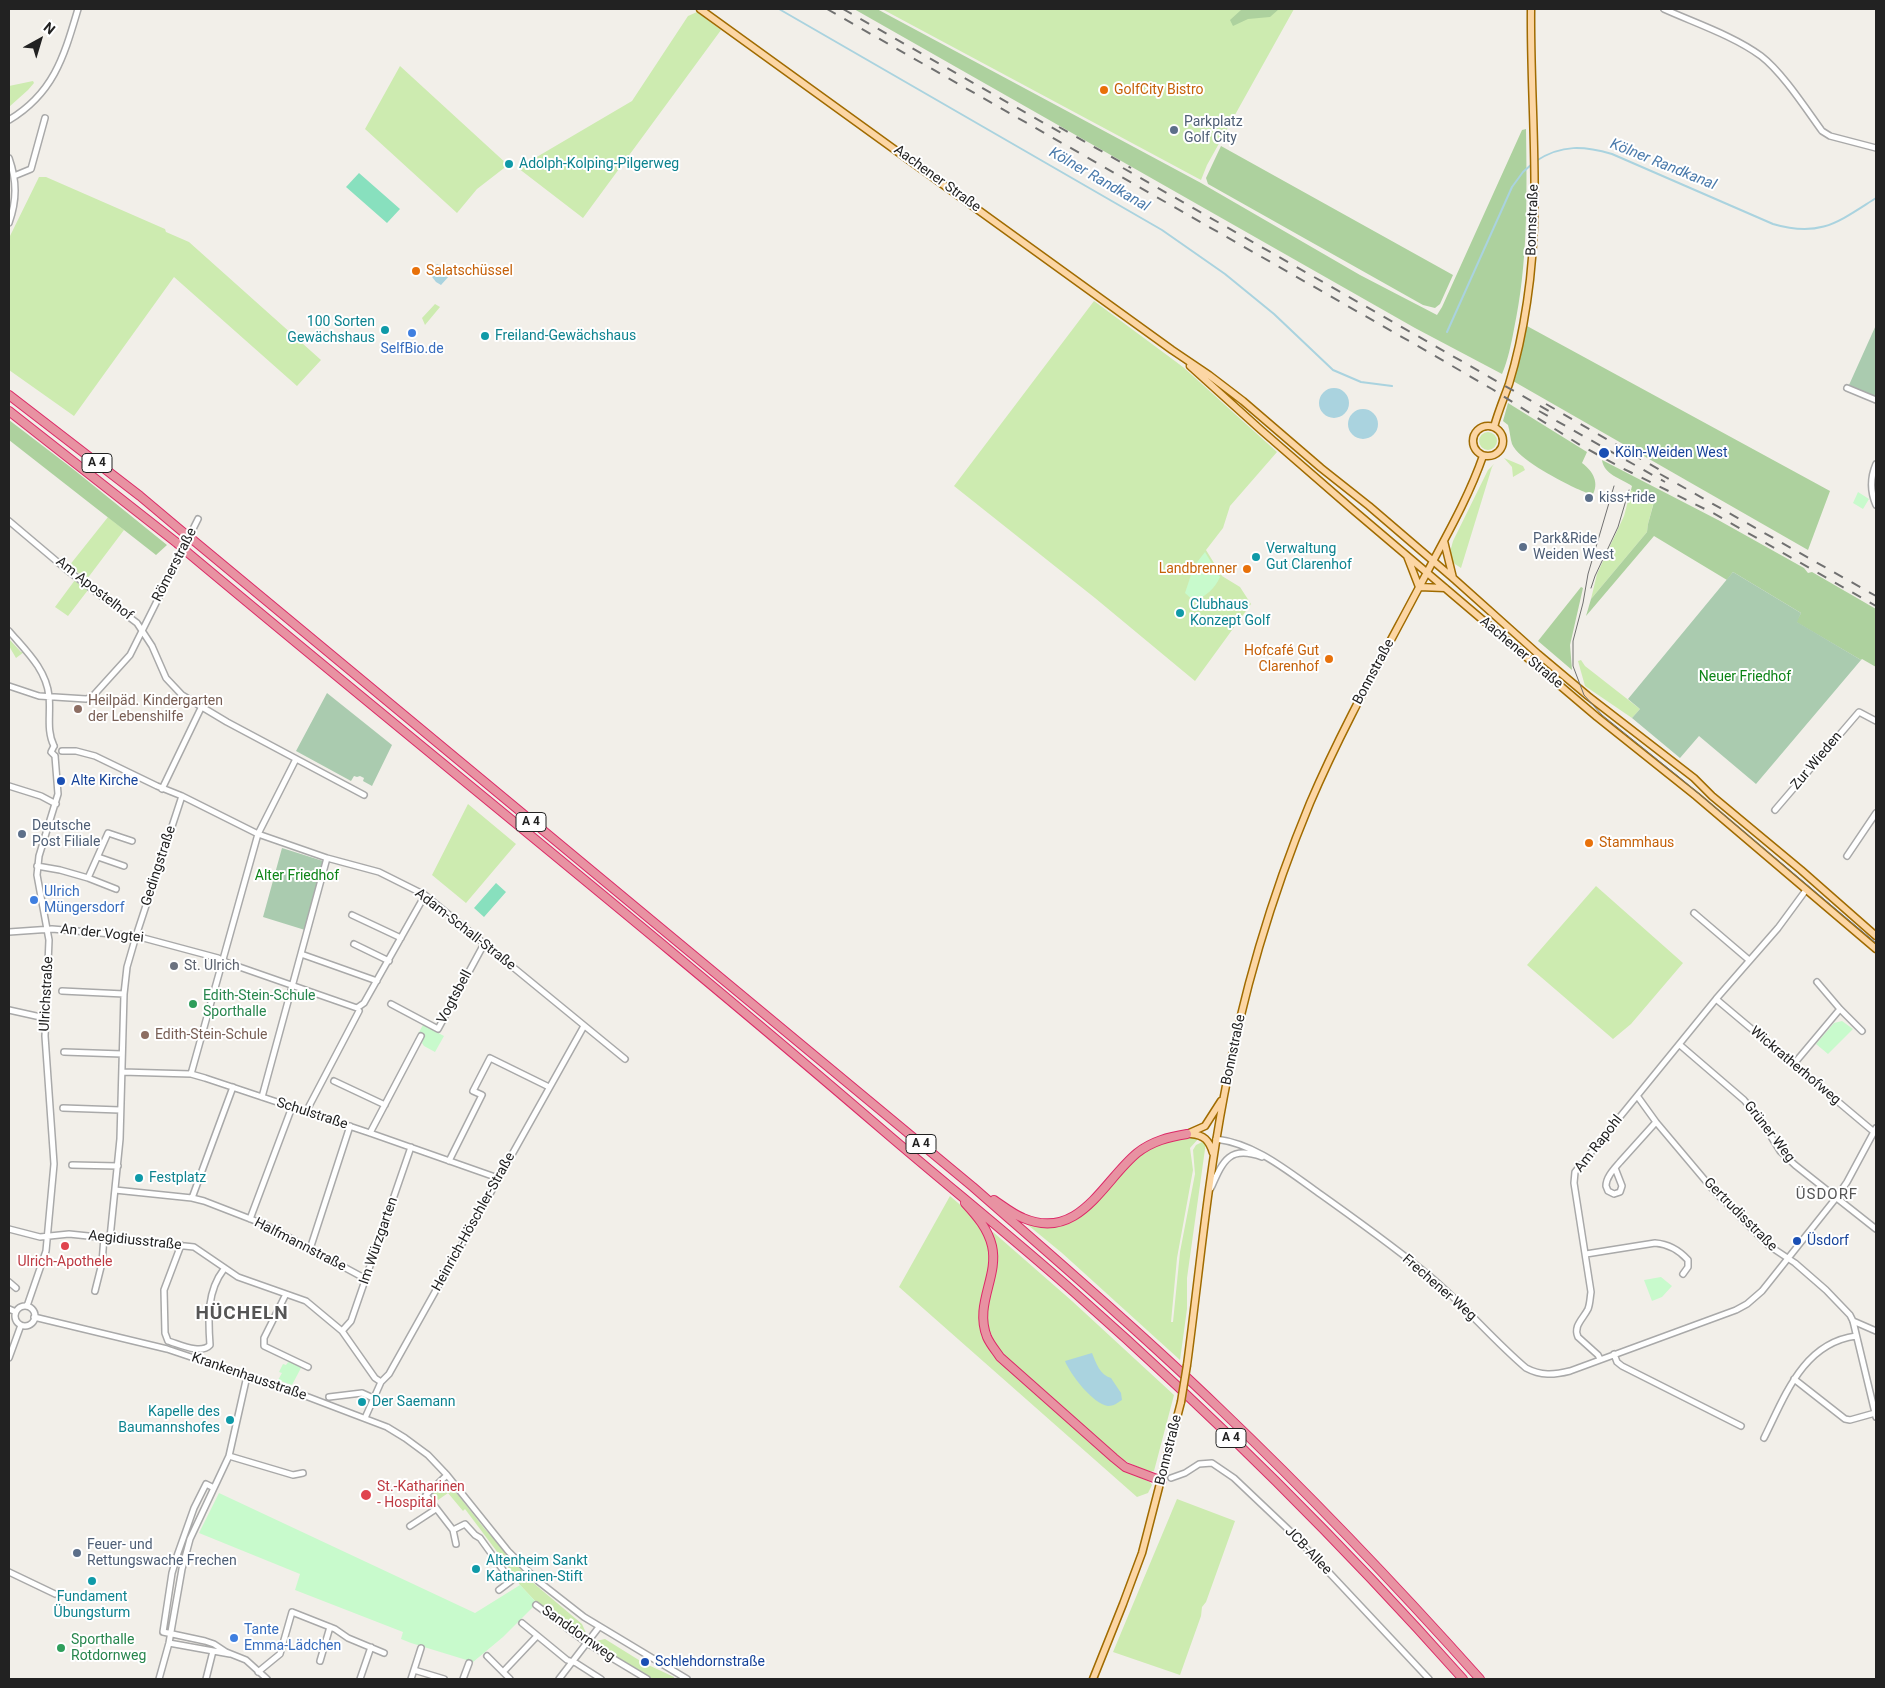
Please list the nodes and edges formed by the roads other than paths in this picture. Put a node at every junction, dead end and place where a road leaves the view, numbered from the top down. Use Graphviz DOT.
graph roads {
  1 [pos="78,9"];
  2 [pos="700,9"];
  3 [pos="1531,9"];
  4 [pos="1664,9"];
  5 [pos="45,118"];
  6 [pos="9,120"];
  7 [pos="1876,148"];
  8 [pos="9,158"];
  9 [pos="14,176"];
  10 [pos="9,223"];
  11 [pos="1172,350"];
  12 [pos="1847,388"];
  13 [pos="9,395"];
  14 [pos="1876,400"];
  15 [pos="9,411"];
  16 [pos="1494,427"];
  17 [pos="1483,456"];
  18 [pos="1876,464"];
  19 [pos="1876,505"];
  20 [pos="198,519"];
  21 [pos="9,522"];
  22 [pos="1444,541"];
  23 [pos="1407,556"];
  24 [pos="1433,561"];
  25 [pos="1427,572"];
  26 [pos="1453,578"];
  27 [pos="1420,587"];
  28 [pos="1445,588"];
  29 [pos="9,631"];
  30 [pos="142,631"];
  31 [pos="9,686"];
  32 [pos="49,697"];
  33 [pos="201,708"];
  34 [pos="1876,721"];
  35 [pos="54,746"];
  36 [pos="62,751"];
  37 [pos="55,756"];
  38 [pos="296,759"];
  39 [pos="1698,782"];
  40 [pos="1679,783"];
  41 [pos="9,786"];
  42 [pos="162,789"];
  43 [pos="364,795"];
  44 [pos="182,796"];
  45 [pos="56,804"];
  46 [pos="1776,810"];
  47 [pos="1876,814"];
  48 [pos="258,834"];
  49 [pos="132,841"];
  50 [pos="1847,856"];
  51 [pos="98,857"];
  52 [pos="326,858"];
  53 [pos="37,866"];
  54 [pos="124,866"];
  55 [pos="1809,876"];
  56 [pos="88,878"];
  57 [pos="116,889"];
  58 [pos="1806,890"];
  59 [pos="1824,890"];
  60 [pos="425,895"];
  61 [pos="1694,913"];
  62 [pos="352,915"];
  63 [pos="47,928"];
  64 [pos="9,932"];
  65 [pos="136,936"];
  66 [pos="1876,936"];
  67 [pos="401,938"];
  68 [pos="354,944"];
  69 [pos="484,944"];
  70 [pos="1876,949"];
  71 [pos="301,954"];
  72 [pos="389,960"];
  73 [pos="1749,960"];
  74 [pos="223,961"];
  75 [pos="377,981"];
  76 [pos="1817,982"];
  77 [pos="293,985"];
  78 [pos="62,991"];
  79 [pos="124,994"];
  80 [pos="1716,999"];
  81 [pos="391,1004"];
  82 [pos="1840,1009"];
  83 [pos="9,1010"];
  84 [pos="359,1011"];
  85 [pos="45,1018"];
  86 [pos="584,1026"];
  87 [pos="1862,1032"];
  88 [pos="421,1036"];
  89 [pos="1680,1045"];
  90 [pos="64,1052"];
  91 [pos="122,1054"];
  92 [pos="624,1059"];
  93 [pos="1793,1065"];
  94 [pos="122,1072"];
  95 [pos="191,1074"];
  96 [pos="334,1081"];
  97 [pos="233,1087"];
  98 [pos="549,1087"];
  99 [pos="1224,1096"];
  100 [pos="262,1097"];
  101 [pos="1638,1097"];
  102 [pos="385,1105"];
  103 [pos="292,1107"];
  104 [pos="62,1108"];
  105 [pos="120,1110"];
  106 [pos="306,1112"];
  107 [pos="1656,1122"];
  108 [pos="350,1126"];
  109 [pos="1875,1130"];
  110 [pos="370,1133"];
  111 [pos="1187,1134"];
  112 [pos="1216,1139"];
  113 [pos="411,1148"];
  114 [pos="1214,1155"];
  115 [pos="1272,1160"];
  116 [pos="449,1161"];
  117 [pos="72,1165"];
  118 [pos="118,1166"];
  119 [pos="1615,1168"];
  120 [pos="498,1178"];
  121 [pos="973,1187"];
  122 [pos="953,1189"];
  123 [pos="116,1190"];
  124 [pos="1209,1193"];
  125 [pos="192,1198"];
  126 [pos="1836,1198"];
  127 [pos="250,1219"];
  128 [pos="9,1229"];
  129 [pos="1876,1229"];
  130 [pos="48,1236"];
  131 [pos="104,1237"];
  132 [pos="110,1238"];
  133 [pos="181,1245"];
  134 [pos="310,1249"];
  135 [pos="1586,1254"];
  136 [pos="1787,1259"];
  137 [pos="224,1269"];
  138 [pos="1683,1274"];
  139 [pos="366,1279"];
  140 [pos="9,1282"];
  141 [pos="16,1288"];
  142 [pos="95,1291"];
  143 [pos="286,1294"];
  144 [pos="27,1306"];
  145 [pos="9,1309"];
  146 [pos="16,1312"];
  147 [pos="34,1318"];
  148 [pos="1853,1321"];
  149 [pos="21,1325"];
  150 [pos="342,1330"];
  151 [pos="1876,1331"];
  152 [pos="1856,1336"];
  153 [pos="1614,1354"];
  154 [pos="9,1358"];
  155 [pos="1600,1359"];
  156 [pos="308,1367"];
  157 [pos="247,1376"];
  158 [pos="1794,1379"];
  159 [pos="381,1382"];
  160 [pos="329,1398"];
  161 [pos="373,1398"];
  162 [pos="1876,1415"];
  163 [pos="365,1418"];
  164 [pos="1741,1426"];
  165 [pos="1764,1438"];
  166 [pos="229,1456"];
  167 [pos="303,1473"];
  168 [pos="447,1475"];
  169 [pos="1171,1478"];
  170 [pos="1162,1481"];
  171 [pos="214,1488"];
  172 [pos="436,1509"];
  173 [pos="410,1526"];
  174 [pos="453,1530"];
  175 [pos="456,1544"];
  176 [pos="9,1572"];
  177 [pos="499,1590"];
  178 [pos="55,1594"];
  179 [pos="536,1605"];
  180 [pos="522,1623"];
  181 [pos="330,1627"];
  182 [pos="599,1627"];
  183 [pos="170,1634"];
  184 [pos="537,1636"];
  185 [pos="587,1642"];
  186 [pos="169,1643"];
  187 [pos="214,1644"];
  188 [pos="371,1647"];
  189 [pos="421,1648"];
  190 [pos="212,1652"];
  191 [pos="384,1653"];
  192 [pos="233,1655"];
  193 [pos="487,1656"];
  194 [pos="320,1660"];
  195 [pos="572,1662"];
  196 [pos="469,1663"];
  197 [pos="414,1670"];
  198 [pos="258,1672"];
  199 [pos="503,1672"];
  200 [pos="159,1679"];
  201 [pos="206,1679"];
  202 [pos="267,1679"];
  203 [pos="360,1679"];
  204 [pos="411,1679"];
  205 [pos="444,1679"];
  206 [pos="463,1679"];
  207 [pos="510,1679"];
  208 [pos="559,1679"];
  209 [pos="601,1679"];
  210 [pos="646,1679"];
  211 [pos="687,1679"];
  212 [pos="1093,1679"];
  213 [pos="1428,1679"];
  214 [pos="1463,1679"];
  215 [pos="1480,1679"];
  1 -- 6 [label="street"];
  2 -- 11 [label="main road, Aachener Straße"];
  3 -- 16 [label="main road, Bonnstraße"];
  4 -- 7 [label="street"];
  5 -- 9 [label="street"];
  8 -- 9 [label="street"];
  9 -- 10 [label="street"];
  11 -- 23 [label="main road, Aachener Straße"];
  11 -- 24 [label="main road, Aachener Straße"];
  12 -- 14 [label="street"];
  13 -- 121 [label="highway, A 4, bridge"];
  15 -- 122 [label="highway, A 4, bridge"];
  16 -- 17 [label="main road"];
  16 -- 17 [label="main road"];
  17 -- 22 [label="main road, Bonnstraße"];
  18 -- 19 [label="street"];
  20 -- 30 [label="street, Römerstraße"];
  21 -- 30 [label="street, Am Apostelhof"];
  22 -- 24 [label="main road, Bonnstraße"];
  22 -- 26 [label="main road"];
  23 -- 25 [label="main road, Aachener Straße"];
  23 -- 27 [label="main road"];
  24 -- 25 [label="main road, Bonnstraße"];
  24 -- 26 [label="main road, Aachener Straße"];
  25 -- 27 [label="main road, Bonnstraße"];
  25 -- 28 [label="main road, Aachener Straße"];
  26 -- 39 [label="main road, Aachener Straße"];
  27 -- 28 [label="main road"];
  27 -- 99 [label="main road, Bonnstraße"];
  28 -- 40 [label="main road, Aachener Straße"];
  29 -- 32 [label="street"];
  30 -- 32 [label="street, Römerstraße"];
  30 -- 33 [label="street, Am Apostelhof"];
  31 -- 32 [label="street"];
  32 -- 35 [label="street"];
  33 -- 38 [label="street, Am Apostelhof"];
  33 -- 42 [label="street"];
  34 -- 46 [label="street, Zur Wieden"];
  35 -- 36 [label="street"];
  35 -- 37 [label="street"];
  36 -- 37 [label="street"];
  36 -- 42 [label="street, Adam-Schall-Straße"];
  37 -- 45 [label="street, Ulrichstraße"];
  38 -- 43 [label="street, Am Apostelhof"];
  38 -- 48 [label="street"];
  39 -- 40 [label="main road"];
  39 -- 55 [label="main road, Aachener Straße"];
  40 -- 58 [label="main road, Aachener Straße"];
  41 -- 45 [label="street"];
  42 -- 44 [label="street, Adam-Schall-Straße"];
  44 -- 48 [label="street, Adam-Schall-Straße"];
  44 -- 65 [label="street, Gedingstraße"];
  45 -- 53 [label="street, Ulrichstraße"];
  47 -- 50 [label="street"];
  48 -- 52 [label="street, Adam-Schall-Straße"];
  48 -- 74 [label="street"];
  49 -- 51 [label="street"];
  51 -- 54 [label="street"];
  51 -- 56 [label="street"];
  52 -- 60 [label="street, Adam-Schall-Straße"];
  52 -- 71 [label="street"];
  53 -- 56 [label="street"];
  53 -- 63 [label="street, Ulrichstraße"];
  55 -- 58 [label="main road"];
  55 -- 59 [label="main road, Aachener Straße"];
  56 -- 57 [label="street"];
  58 -- 59 [label="main road"];
  58 -- 70 [label="main road, Aachener Straße"];
  58 -- 73 [label="street, Am Rapohl"];
  59 -- 66 [label="main road, Aachener Straße"];
  60 -- 67 [label="street, An der Vogtei"];
  60 -- 69 [label="street, Adam-Schall-Straße"];
  61 -- 73 [label="street"];
  62 -- 67 [label="street"];
  63 -- 64 [label="street, An der Vogtei"];
  63 -- 65 [label="street, An der Vogtei"];
  63 -- 85 [label="street, Ulrichstraße"];
  65 -- 74 [label="street, An der Vogtei"];
  65 -- 79 [label="street, Gedingstraße"];
  67 -- 72 [label="street, An der Vogtei"];
  68 -- 72 [label="street"];
  69 -- 81 [label="street, Vogtsbell"];
  69 -- 86 [label="street, Adam-Schall-Straße"];
  71 -- 75 [label="street"];
  71 -- 77 [label="street"];
  72 -- 75 [label="street, An der Vogtei"];
  73 -- 80 [label="street, Am Rapohl"];
  74 -- 77 [label="street, An der Vogtei"];
  74 -- 95 [label="street"];
  75 -- 77 [label="street, An der Vogtei"];
  76 -- 82 [label="street"];
  77 -- 100 [label="street"];
  78 -- 79 [label="street"];
  79 -- 91 [label="street, Gedingstraße"];
  80 -- 89 [label="street, Am Rapohl"];
  80 -- 93 [label="street, Wickratherhofweg"];
  82 -- 87 [label="street"];
  82 -- 93 [label="street"];
  83 -- 85 [label="street"];
  84 -- 106 [label="street"];
  85 -- 130 [label="street, Ulrichstraße"];
  86 -- 92 [label="street, Adam-Schall-Straße"];
  86 -- 98 [label="street, Heinrich-Höschler-Straße"];
  88 -- 102 [label="street"];
  89 -- 101 [label="street, Am Rapohl"];
  89 -- 126 [label="street, Grüner Weg"];
  90 -- 91 [label="street"];
  91 -- 94 [label="street, Gedingstraße"];
  93 -- 109 [label="street, Wickratherhofweg"];
  94 -- 95 [label="street, Schulstraße"];
  94 -- 105 [label="street, Gedingstraße"];
  95 -- 97 [label="street, Schulstraße"];
  96 -- 102 [label="street"];
  97 -- 100 [label="street, Schulstraße"];
  97 -- 125 [label="street"];
  98 -- 116 [label="street"];
  98 -- 120 [label="street, Heinrich-Höschler-Straße"];
  99 -- 111 [label="main road"];
  99 -- 112 [label="main road, Bonnstraße"];
  100 -- 103 [label="street, Schulstraße"];
  101 -- 107 [label="street, Gertrudisstraße"];
  101 -- 135 [label="street, Am Rapohl"];
  102 -- 110 [label="street"];
  103 -- 106 [label="street, Schulstraße"];
  103 -- 127 [label="street"];
  104 -- 105 [label="street"];
  105 -- 118 [label="street, Gedingstraße"];
  106 -- 108 [label="street, Schulstraße"];
  107 -- 119 [label="street"];
  107 -- 136 [label="street, Gertrudisstraße"];
  108 -- 110 [label="street, Schulstraße"];
  108 -- 134 [label="street"];
  109 -- 126 [label="street, Frechener Weg"];
  110 -- 113 [label="street, Schulstraße"];
  111 -- 114 [label="main road"];
  111 -- 121 [label="highway"];
  112 -- 114 [label="main road, Bonnstraße"];
  112 -- 115 [label="street, Frechener Weg"];
  113 -- 116 [label="street, Schulstraße"];
  113 -- 139 [label="street, Im Würzgarten"];
  114 -- 124 [label="main road, Bonnstraße"];
  115 -- 124 [label="street, Frechener Weg"];
  115 -- 155 [label="street, Frechener Weg"];
  116 -- 120 [label="street, Schulstraße"];
  117 -- 118 [label="street"];
  118 -- 123 [label="street, Gedingstraße"];
  119 -- 119 [label="street"];
  120 -- 159 [label="street, Heinrich-Höschler-Straße"];
  121 -- 215 [label="highway, A 4"];
  122 -- 170 [label="highway"];
  122 -- 214 [label="highway, A 4"];
  123 -- 125 [label="street, Halfmannstraße"];
  123 -- 132 [label="street, Gedingstraße"];
  124 -- 170 [label="main road, Bonnstraße, bridge"];
  125 -- 127 [label="street, Halfmannstraße"];
  126 -- 129 [label="street, Grüner Weg"];
  126 -- 136 [label="street, Frechener Weg"];
  127 -- 134 [label="street, Halfmannstraße"];
  128 -- 130 [label="street, Aegidiusstraße"];
  130 -- 131 [label="street, Aegidiusstraße"];
  130 -- 144 [label="street, Ulrichstraße"];
  131 -- 132 [label="street, Aegidiusstraße"];
  131 -- 142 [label="street"];
  132 -- 133 [label="street, Aegidiusstraße"];
  133 -- 137 [label="street, Aegidiusstraße"];
  133 -- 137 [label="street"];
  134 -- 139 [label="street, Halfmannstraße"];
  135 -- 138 [label="street"];
  135 -- 155 [label="street, Am Rapohl"];
  136 -- 148 [label="street, Gertrudisstraße"];
  136 -- 153 [label="street, Frechener Weg"];
  137 -- 143 [label="street, Aegidiusstraße"];
  139 -- 150 [label="street, Im Würzgarten"];
  140 -- 141 [label="street"];
  143 -- 150 [label="street, Aegidiusstraße"];
  143 -- 156 [label="street"];
  144 -- 146 [label="street"];
  144 -- 147 [label="street"];
  145 -- 146 [label="street"];
  146 -- 149 [label="street"];
  147 -- 149 [label="street"];
  147 -- 157 [label="street, Krankenhausstraße"];
  148 -- 151 [label="street"];
  148 -- 152 [label="street"];
  149 -- 154 [label="street"];
  150 -- 159 [label="street, Aegidiusstraße"];
  152 -- 158 [label="street"];
  152 -- 162 [label="street"];
  153 -- 155 [label="street, Frechener Weg"];
  153 -- 164 [label="street"];
  157 -- 163 [label="street, Krankenhausstraße"];
  157 -- 166 [label="street"];
  158 -- 162 [label="street"];
  158 -- 165 [label="street"];
  159 -- 161 [label="street, Heinrich-Höschler-Straße"];
  160 -- 161 [label="street"];
  161 -- 163 [label="street, Heinrich-Höschler-Straße"];
  163 -- 168 [label="street, Krankenhausstraße"];
  166 -- 167 [label="street"];
  166 -- 171 [label="street"];
  168 -- 172 [label="street"];
  168 -- 182 [label="street, Krankenhausstraße"];
  169 -- 213 [label="street, JCB-Allee"];
  170 -- 212 [label="main road, Bonnstraße"];
  171 -- 183 [label="street"];
  171 -- 183 [label="street"];
  172 -- 173 [label="street"];
  172 -- 174 [label="street"];
  174 -- 175 [label="street"];
  174 -- 177 [label="street"];
  176 -- 178 [label="street"];
  179 -- 185 [label="street, Sanddornweg"];
  180 -- 184 [label="street, Sanddornweg"];
  181 -- 188 [label="street"];
  181 -- 194 [label="street"];
  181 -- 198 [label="street"];
  182 -- 185 [label="street"];
  182 -- 211 [label="street, Krankenhausstraße"];
  183 -- 186 [label="street"];
  183 -- 187 [label="street"];
  184 -- 195 [label="street, Sanddornweg"];
  184 -- 199 [label="street"];
  185 -- 195 [label="street"];
  185 -- 210 [label="street, Sanddornweg"];
  186 -- 190 [label="street"];
  186 -- 200 [label="street"];
  187 -- 190 [label="street"];
  187 -- 192 [label="street"];
  188 -- 191 [label="street"];
  188 -- 203 [label="street"];
  189 -- 197 [label="street"];
  190 -- 192 [label="street"];
  190 -- 201 [label="street"];
  192 -- 198 [label="street"];
  193 -- 199 [label="street"];
  195 -- 208 [label="street"];
  195 -- 209 [label="street, Sanddornweg"];
  196 -- 206 [label="street"];
  197 -- 204 [label="street"];
  197 -- 205 [label="street"];
  198 -- 202 [label="street"];
  199 -- 207 [label="street"];
}
